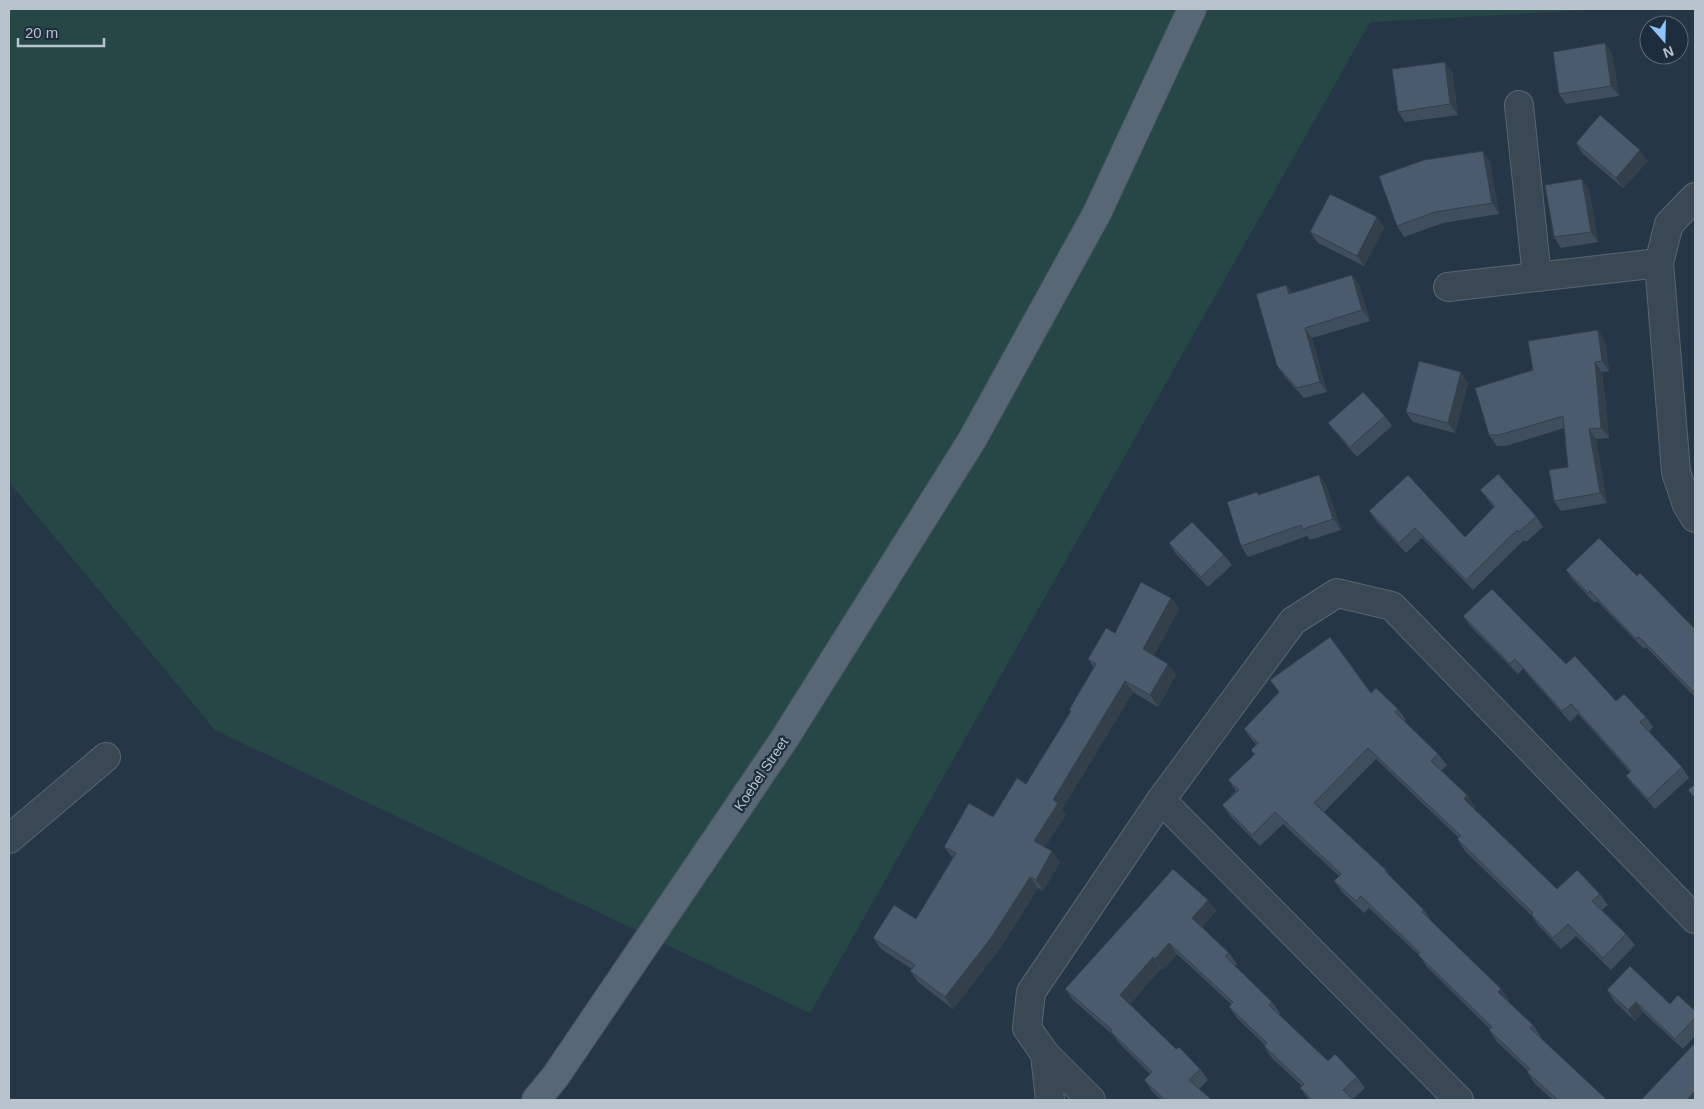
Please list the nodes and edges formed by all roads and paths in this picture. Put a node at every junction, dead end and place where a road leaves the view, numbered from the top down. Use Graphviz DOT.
graph roads {
  1 [pos="1192,9"];
  2 [pos="1520,105"];
  3 [pos="1695,197"];
  4 [pos="1659,263"];
  5 [pos="1537,277"];
  6 [pos="1448,287"];
  7 [pos="1695,518"];
  8 [pos="106,757"];
  9 [pos="1161,800"];
  10 [pos="9,839"];
  11 [pos="1695,919"];
  12 [pos="1045,1054"];
  13 [pos="536,1100"];
  14 [pos="1050,1100"];
  15 [pos="1091,1100"];
  16 [pos="1459,1100"];
  1 -- 13 [label="main road, Koebel Street"];
  2 -- 5 [label="street"];
  3 -- 4 [label="street"];
  4 -- 5 [label="street"];
  4 -- 7 [label="street"];
  5 -- 6 [label="street"];
  8 -- 10 [label="street"];
  9 -- 11 [label="street"];
  9 -- 12 [label="street"];
  9 -- 16 [label="street"];
  12 -- 14 [label="street"];
  12 -- 15 [label="street"];
}
